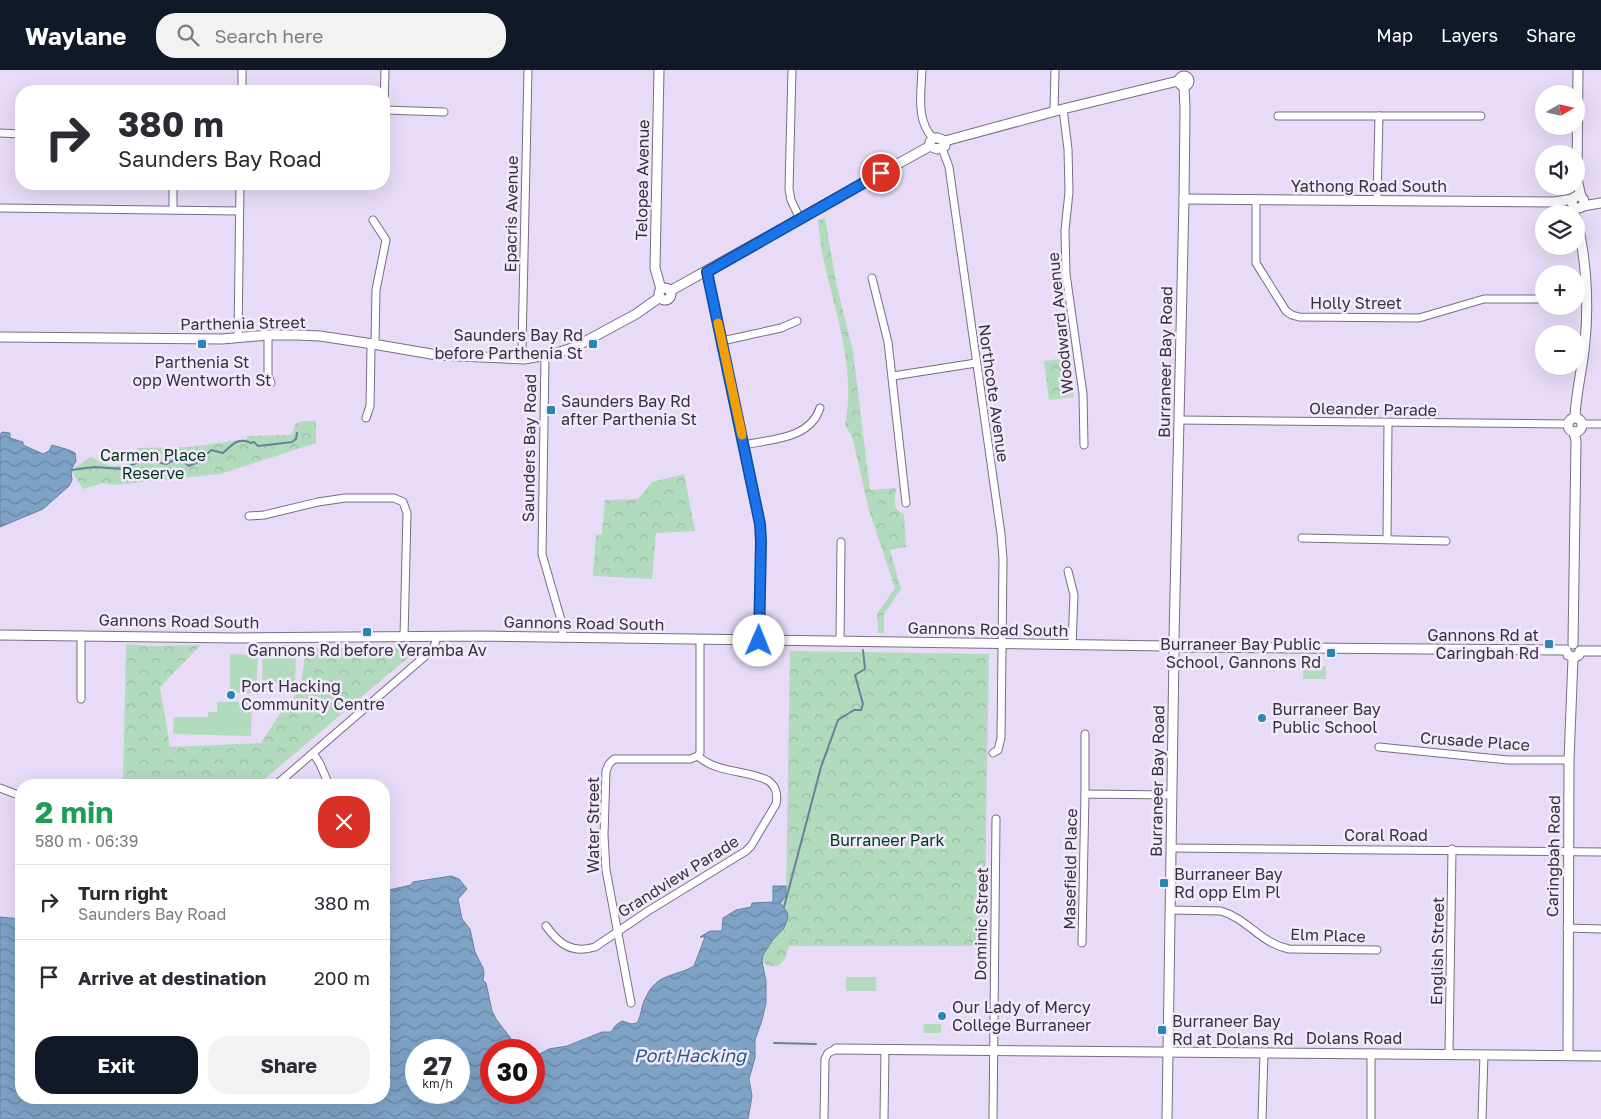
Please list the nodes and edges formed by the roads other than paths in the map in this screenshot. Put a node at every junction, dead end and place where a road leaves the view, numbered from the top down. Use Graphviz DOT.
graph roads {
  1 [pos="242,70"];
  2 [pos="385,70"];
  3 [pos="528,70"];
  4 [pos="659,70"];
  5 [pos="792,70"];
  6 [pos="922,70"];
  7 [pos="1055,70"];
  8 [pos="1578,70"];
  9 [pos="1182,78"];
  10 [pos="242,85"];
  11 [pos="385,85"];
  12 [pos="390,110"];
  13 [pos="1059,110"];
  14 [pos="444,112"];
  15 [pos="1278,116"];
  16 [pos="1379,116"];
  17 [pos="1481,116"];
  18 [pos="0,133"];
  19 [pos="15,134"];
  20 [pos="932,142"];
  21 [pos="944,144"];
  22 [pos="1577,145"];
  23 [pos="173,190"];
  24 [pos="240,190"];
  25 [pos="1184,199"];
  26 [pos="1256,200"];
  27 [pos="1377,200"];
  28 [pos="1600,203"];
  29 [pos="1578,204"];
  30 [pos="0,208"];
  31 [pos="173,210"];
  32 [pos="239,211"];
  33 [pos="800,219"];
  34 [pos="374,220"];
  35 [pos="707,272"];
  36 [pos="872,278"];
  37 [pos="664,293"];
  38 [pos="1535,299"];
  39 [pos="1583,315"];
  40 [pos="797,321"];
  41 [pos="268,335"];
  42 [pos="0,337"];
  43 [pos="238,338"];
  44 [pos="722,341"];
  45 [pos="373,344"];
  46 [pos="545,356"];
  47 [pos="524,359"];
  48 [pos="976,363"];
  49 [pos="892,376"];
  50 [pos="272,383"];
  51 [pos="820,408"];
  52 [pos="1575,417"];
  53 [pos="366,418"];
  54 [pos="1178,420"];
  55 [pos="1388,423"];
  56 [pos="1568,424"];
  57 [pos="1582,424"];
  58 [pos="1601,424"];
  59 [pos="1574,432"];
  60 [pos="744,445"];
  61 [pos="1084,445"];
  62 [pos="906,503"];
  63 [pos="249,516"];
  64 [pos="1302,538"];
  65 [pos="1387,539"];
  66 [pos="1446,541"];
  67 [pos="841,542"];
  68 [pos="1068,571"];
  69 [pos="0,635"];
  70 [pos="81,635"];
  71 [pos="404,636"];
  72 [pos="437,637"];
  73 [pos="562,638"];
  74 [pos="1174,639"];
  75 [pos="700,640"];
  76 [pos="759,641"];
  77 [pos="840,642"];
  78 [pos="1002,643"];
  79 [pos="1072,645"];
  80 [pos="1166,646"];
  81 [pos="1177,650"];
  82 [pos="1571,650"];
  83 [pos="1601,651"];
  84 [pos="80,699"];
  85 [pos="1085,734"];
  86 [pos="1379,747"];
  87 [pos="998,752"];
  88 [pos="313,753"];
  89 [pos="698,756"];
  90 [pos="1569,760"];
  91 [pos="283,779"];
  92 [pos="326,779"];
  93 [pos="0,788"];
  94 [pos="15,794"];
  95 [pos="1085,794"];
  96 [pos="1172,796"];
  97 [pos="996,819"];
  98 [pos="1171,848"];
  99 [pos="1452,849"];
  100 [pos="1601,852"];
  101 [pos="1569,853"];
  102 [pos="1170,910"];
  103 [pos="546,926"];
  104 [pos="1568,928"];
  105 [pos="1601,929"];
  106 [pos="618,930"];
  107 [pos="1082,944"];
  108 [pos="1377,950"];
  109 [pos="631,1003"];
  110 [pos="836,1049"];
  111 [pos="885,1049"];
  112 [pos="994,1050"];
  113 [pos="1168,1051"];
  114 [pos="1264,1053"];
  115 [pos="1371,1053"];
  116 [pos="1449,1054"];
  117 [pos="1484,1054"];
  118 [pos="1568,1055"];
  119 [pos="1601,1056"];
  120 [pos="824,1119"];
  121 [pos="884,1119"];
  122 [pos="993,1119"];
  123 [pos="1167,1119"];
  124 [pos="1262,1119"];
  125 [pos="1371,1119"];
  126 [pos="1482,1119"];
  1 -- 10 [label="street"];
  2 -- 11 [label="street"];
  3 -- 47 [label="street, Epacris Avenue"];
  4 -- 37 [label="street, Telopea Avenue"];
  5 -- 33 [label="street"];
  6 -- 20 [label="street"];
  7 -- 13 [label="street, Woodward Avenue"];
  8 -- 22 [label="street"];
  9 -- 13 [label="street"];
  9 -- 25 [label="street, Burraneer Bay Road"];
  12 -- 14 [label="street"];
  13 -- 21 [label="street"];
  13 -- 61 [label="street, Woodward Avenue"];
  15 -- 16 [label="street"];
  16 -- 17 [label="street"];
  16 -- 27 [label="street"];
  18 -- 19 [label="street"];
  20 -- 21 [label="street"];
  20 -- 33 [label="street, Saunders Bay Road"];
  21 -- 48 [label="street, Northcote Avenue"];
  23 -- 31 [label="street"];
  24 -- 32 [label="street"];
  25 -- 26 [label="street, Yathong Road South"];
  25 -- 54 [label="street, Burraneer Bay Road"];
  26 -- 27 [label="street, Yathong Road South"];
  26 -- 38 [label="street, Holly Street"];
  27 -- 29 [label="street, Yathong Road South"];
  28 -- 29 [label="street, Yathong Road South"];
  30 -- 31 [label="street"];
  31 -- 32 [label="street"];
  32 -- 43 [label="street"];
  33 -- 35 [label="street, Saunders Bay Road"];
  34 -- 45 [label="street"];
  35 -- 37 [label="street, Saunders Bay Road"];
  35 -- 44 [label="street"];
  36 -- 49 [label="street"];
  37 -- 46 [label="street, Saunders Bay Road"];
  39 -- 52 [label="street"];
  40 -- 44 [label="street"];
  41 -- 43 [label="street, Parthenia Street"];
  41 -- 45 [label="street, Parthenia Street"];
  41 -- 50 [label="street"];
  42 -- 43 [label="street, Parthenia Street"];
  44 -- 60 [label="street"];
  45 -- 47 [label="street, Parthenia Street"];
  45 -- 53 [label="street"];
  46 -- 47 [label="street, Parthenia Street"];
  46 -- 73 [label="street, Saunders Bay Road"];
  48 -- 49 [label="street"];
  48 -- 78 [label="street, Northcote Avenue"];
  49 -- 62 [label="street"];
  51 -- 60 [label="street"];
  52 -- 56 [label="street"];
  52 -- 57 [label="street"];
  54 -- 55 [label="street, Oleander Parade"];
  54 -- 74 [label="street, Burraneer Bay Road"];
  55 -- 56 [label="street, Oleander Parade"];
  55 -- 65 [label="street"];
  56 -- 59 [label="street"];
  57 -- 58 [label="street"];
  57 -- 59 [label="street"];
  59 -- 82 [label="street, Caringbah Road"];
  60 -- 76 [label="street"];
  63 -- 71 [label="street"];
  64 -- 65 [label="street"];
  65 -- 66 [label="street"];
  67 -- 77 [label="street"];
  68 -- 79 [label="street"];
  69 -- 70 [label="street, Gannons Road South"];
  70 -- 71 [label="street, Gannons Road South"];
  70 -- 84 [label="street"];
  71 -- 72 [label="street, Gannons Road South"];
  72 -- 73 [label="street, Gannons Road South"];
  72 -- 88 [label="street"];
  73 -- 75 [label="street, Gannons Road South"];
  74 -- 80 [label="street"];
  74 -- 81 [label="street"];
  75 -- 76 [label="street, Gannons Road South"];
  75 -- 89 [label="street"];
  76 -- 77 [label="street, Gannons Road South"];
  77 -- 78 [label="street, Gannons Road South"];
  78 -- 79 [label="street, Gannons Road South"];
  78 -- 87 [label="street"];
  79 -- 80 [label="street, Gannons Road South"];
  80 -- 81 [label="street"];
  81 -- 82 [label="street"];
  81 -- 96 [label="street, Burraneer Bay Road"];
  82 -- 83 [label="street"];
  82 -- 90 [label="street, Caringbah Road"];
  85 -- 95 [label="street, Masefield Place"];
  86 -- 90 [label="street, Crusade Place"];
  88 -- 91 [label="street"];
  88 -- 92 [label="street"];
  89 -- 106 [label="street, Water Street"];
  89 -- 106 [label="street, Grandview Parade"];
  90 -- 101 [label="street, Caringbah Road"];
  93 -- 94 [label="street"];
  95 -- 96 [label="street, Masefield Place"];
  95 -- 107 [label="street, Masefield Place"];
  96 -- 98 [label="street, Burraneer Bay Road"];
  97 -- 112 [label="street, Dominic Street"];
  98 -- 99 [label="street, Coral Road"];
  98 -- 102 [label="street, Burraneer Bay Road"];
  99 -- 101 [label="street, Coral Road"];
  99 -- 116 [label="street, English Street"];
  100 -- 101 [label="street, Coral Road"];
  101 -- 104 [label="street, Caringbah Road"];
  102 -- 108 [label="street, Elm Place"];
  102 -- 113 [label="street, Burraneer Bay Road"];
  103 -- 106 [label="street, Grandview Parade"];
  104 -- 105 [label="street"];
  104 -- 118 [label="street, Caringbah Road"];
  106 -- 109 [label="street, Water Street"];
  110 -- 111 [label="street, Dolans Road"];
  110 -- 120 [label="street"];
  111 -- 112 [label="street, Dolans Road"];
  111 -- 121 [label="street"];
  112 -- 113 [label="street, Dolans Road"];
  112 -- 122 [label="street, Dominic Street"];
  113 -- 114 [label="street, Dolans Road"];
  113 -- 123 [label="street, Burraneer Bay Road"];
  114 -- 115 [label="street, Dolans Road"];
  114 -- 124 [label="street"];
  115 -- 116 [label="street, Dolans Road"];
  115 -- 125 [label="street"];
  116 -- 117 [label="street, Dolans Road"];
  117 -- 118 [label="street, Dolans Road"];
  117 -- 126 [label="street"];
  118 -- 119 [label="street, Dolans Road"];
}
